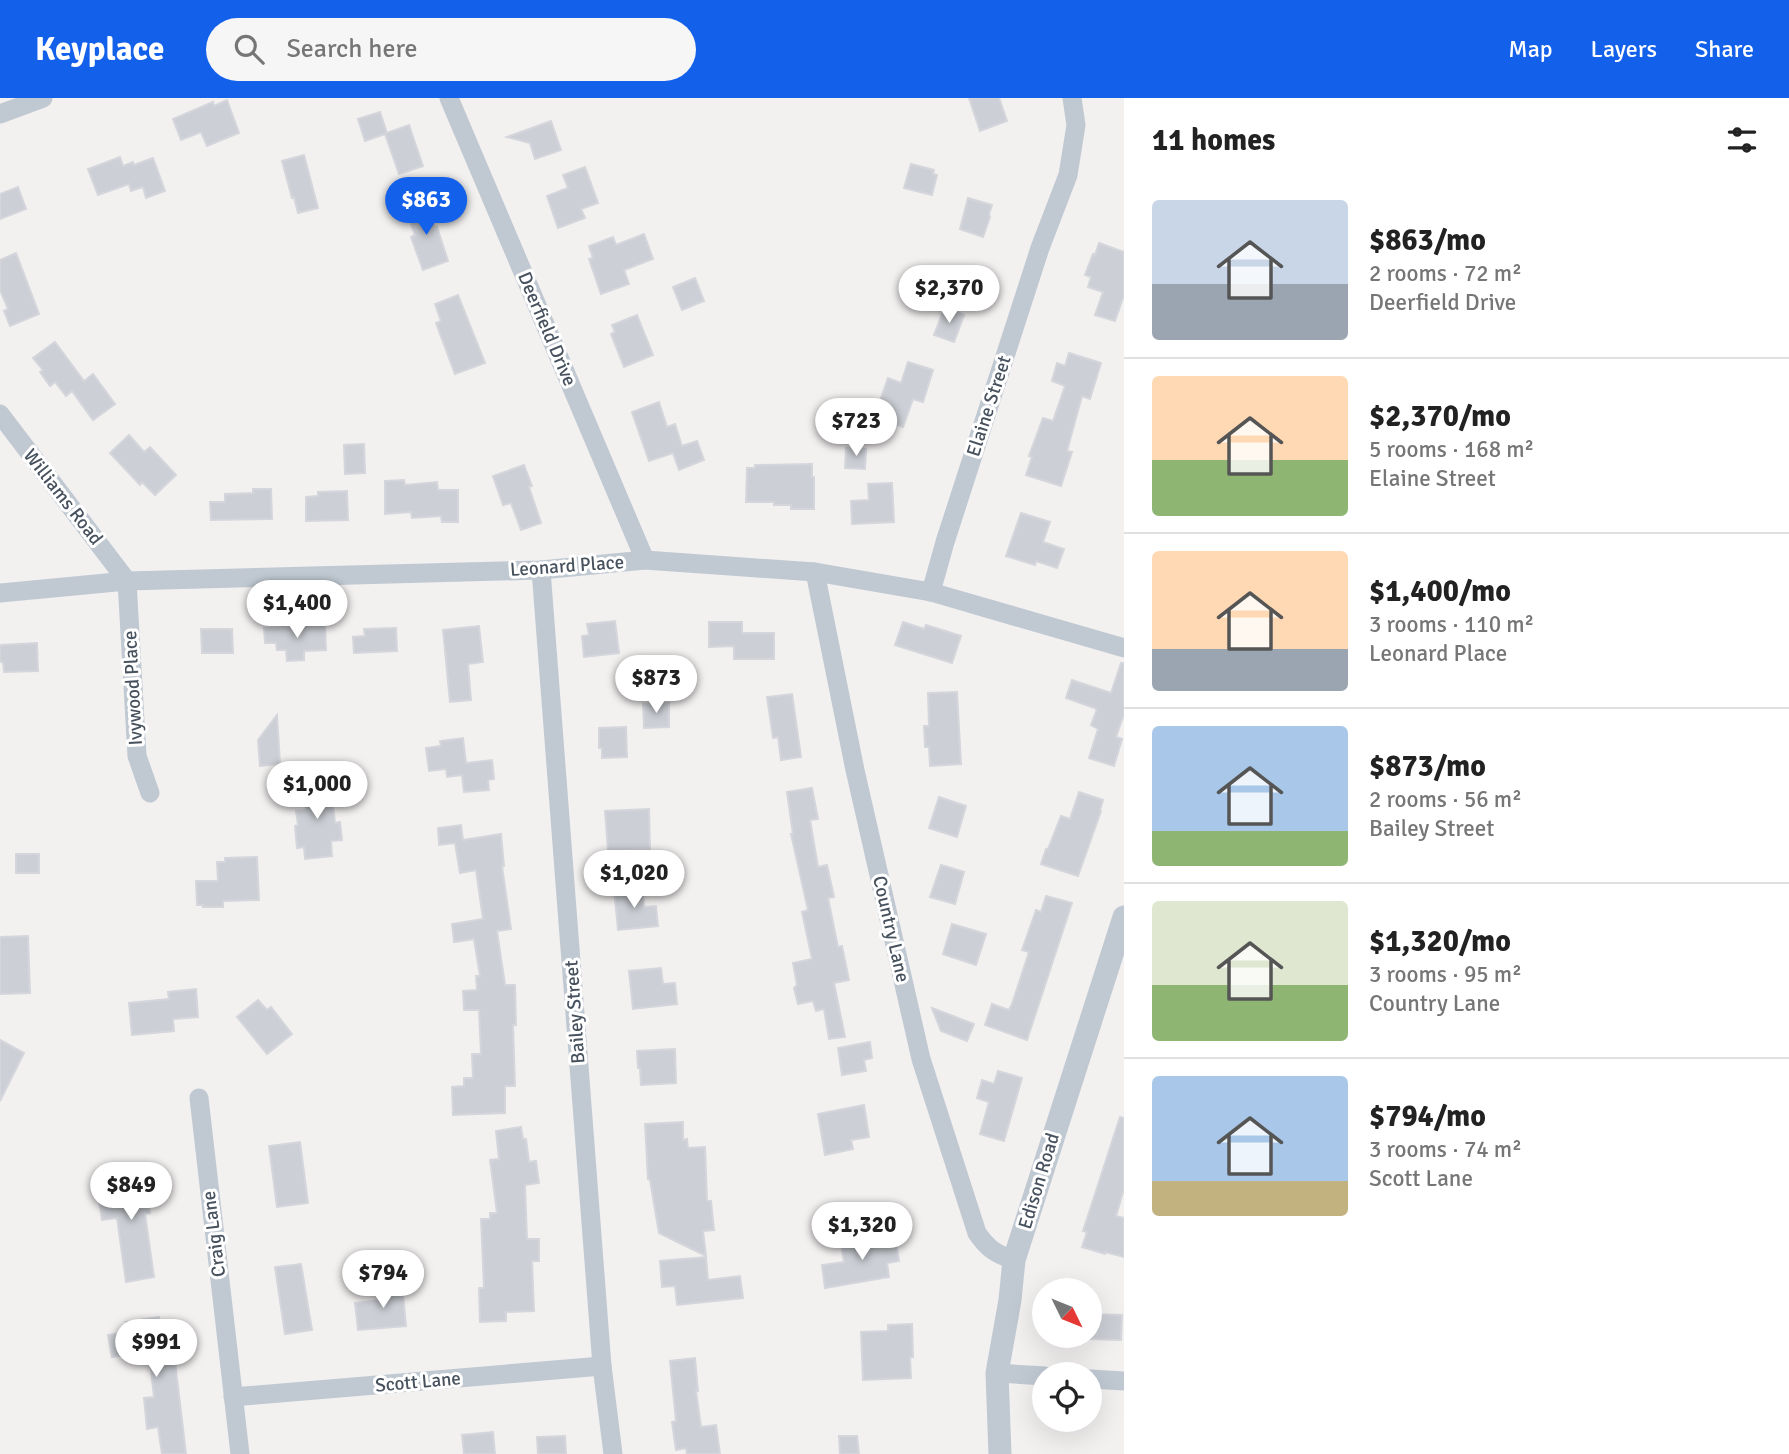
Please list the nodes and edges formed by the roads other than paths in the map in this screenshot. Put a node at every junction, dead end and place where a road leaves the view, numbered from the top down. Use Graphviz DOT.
graph roads {
  1 [pos="43,98"];
  2 [pos="449,98"];
  3 [pos="1072,98"];
  4 [pos="0,114"];
  5 [pos="0,414"];
  6 [pos="645,559"];
  7 [pos="541,570"];
  8 [pos="815,572"];
  9 [pos="127,581"];
  10 [pos="931,592"];
  11 [pos="0,593"];
  12 [pos="1124,648"];
  13 [pos="150,793"];
  14 [pos="1124,917"];
  15 [pos="199,1098"];
  16 [pos="1014,1260"];
  17 [pos="603,1366"];
  18 [pos="997,1373"];
  19 [pos="1032,1375"];
  20 [pos="1102,1380"];
  21 [pos="1124,1381"];
  22 [pos="233,1397"];
  23 [pos="240,1454"];
  24 [pos="613,1454"];
  25 [pos="1000,1454"];
  1 -- 4 [label="street"];
  2 -- 6 [label="street, Deerfield Drive"];
  3 -- 10 [label="street, Elaine Street"];
  5 -- 9 [label="street, Williams Road"];
  6 -- 7 [label="street, Leonard Place"];
  6 -- 8 [label="street, Leonard Place"];
  7 -- 9 [label="street, Leonard Place"];
  7 -- 17 [label="street, Bailey Street"];
  8 -- 10 [label="street, Leonard Place"];
  8 -- 16 [label="street, Country Lane"];
  9 -- 11 [label="street, Leonard Place"];
  9 -- 13 [label="street, Ivywood Place"];
  10 -- 12 [label="street, Leonard Place"];
  14 -- 16 [label="street, Edison Road"];
  15 -- 22 [label="street, Craig Lane"];
  16 -- 18 [label="street, Edison Road"];
  17 -- 22 [label="street, Scott Lane"];
  17 -- 24 [label="street, Bailey Street"];
  18 -- 19 [label="street"];
  18 -- 25 [label="street, Edison Road"];
  20 -- 21 [label="street"];
  22 -- 23 [label="street, Craig Lane"];
}
